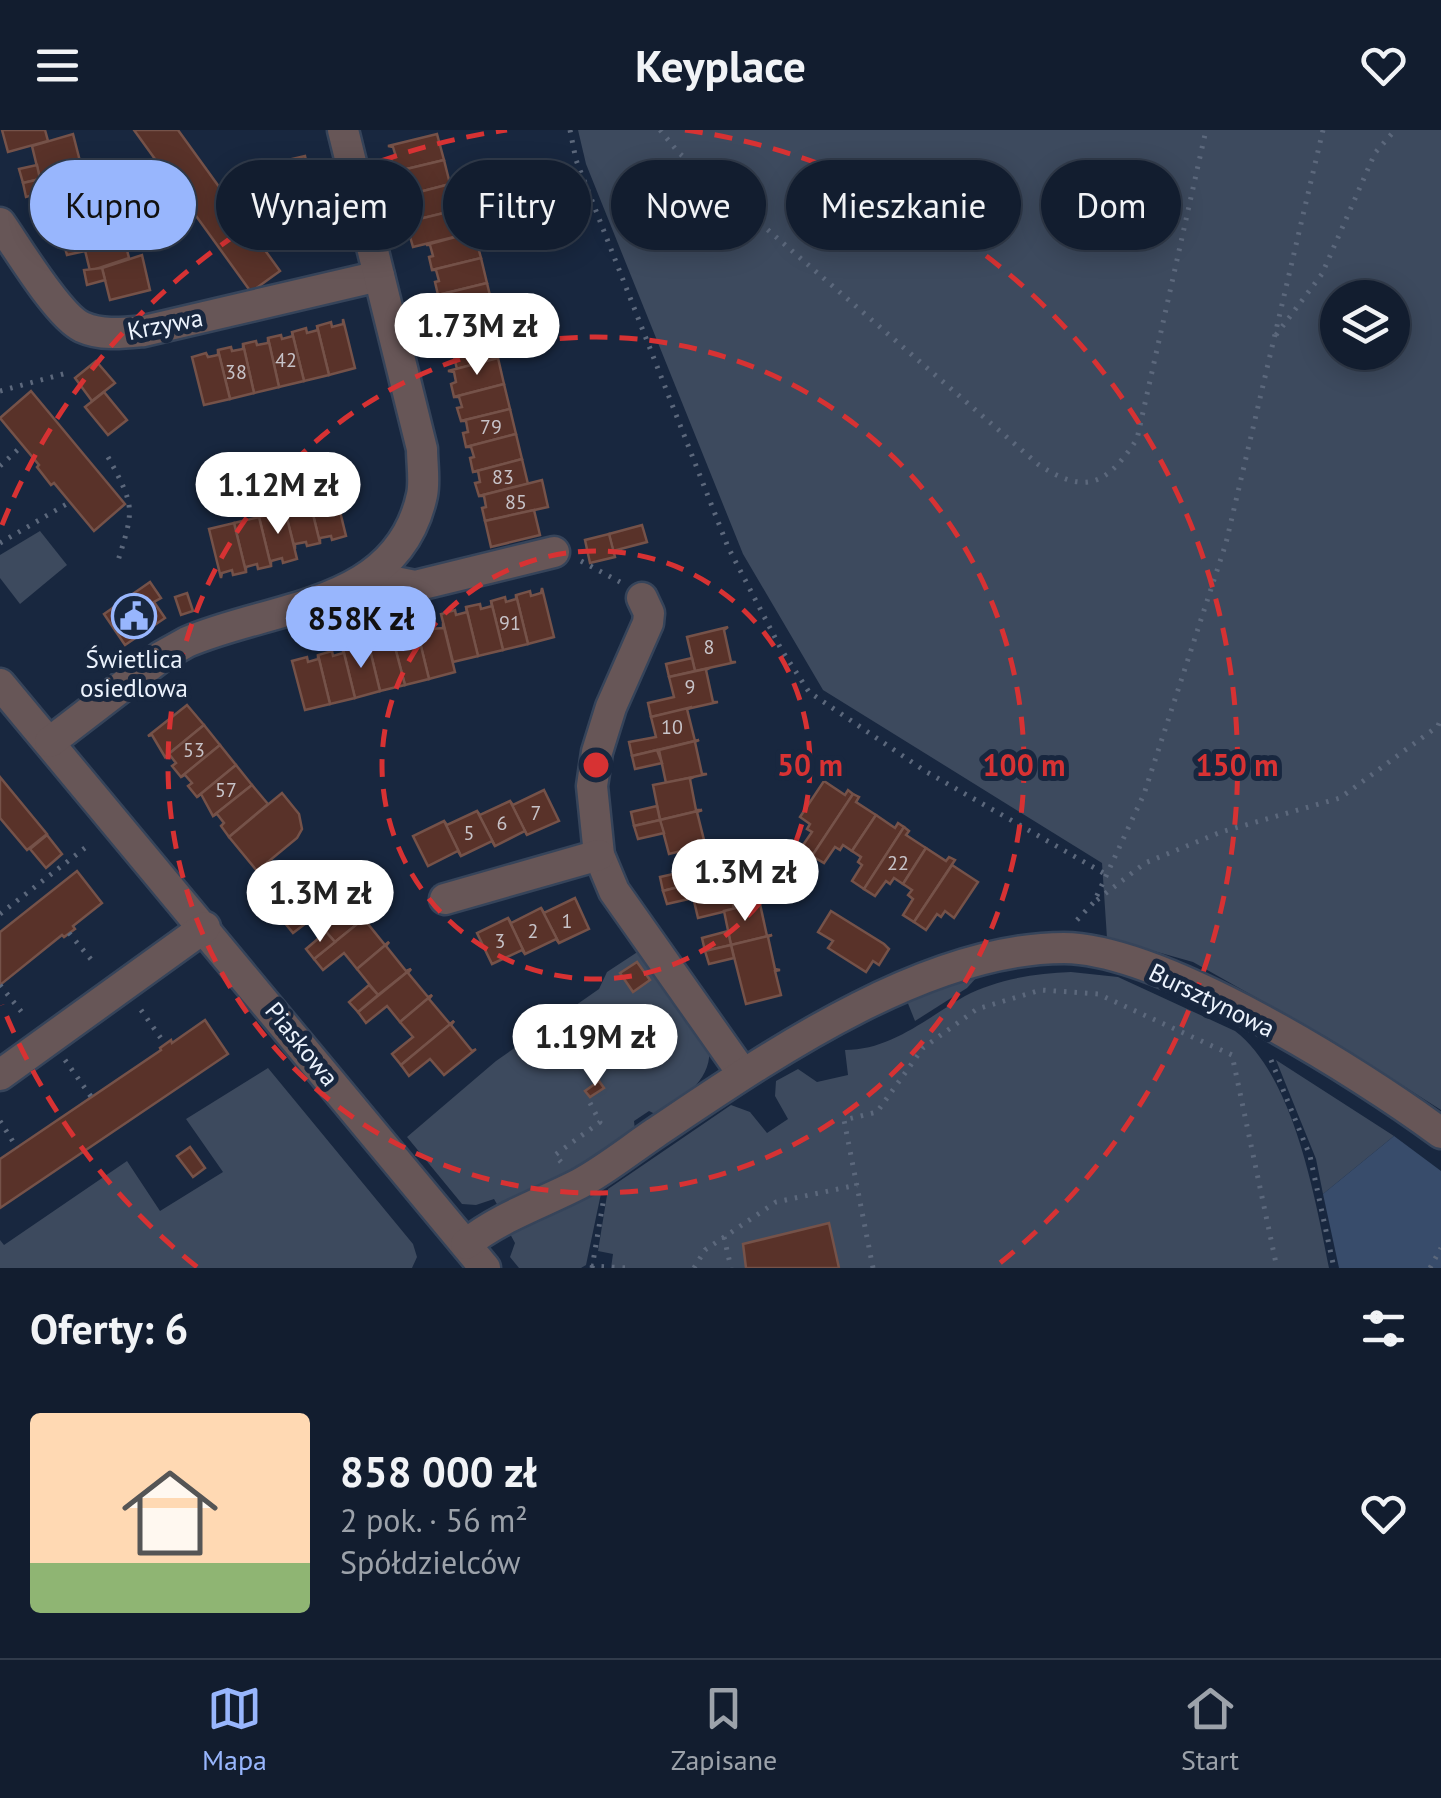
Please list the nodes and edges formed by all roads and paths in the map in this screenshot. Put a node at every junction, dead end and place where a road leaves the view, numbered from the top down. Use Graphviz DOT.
graph roads {
  1 [pos="343,130"];
  2 [pos="570,130"];
  3 [pos="660,130"];
  4 [pos="1206,130"];
  5 [pos="1324,130"];
  6 [pos="1395,130"];
  7 [pos="0,222"];
  8 [pos="379,276"];
  9 [pos="1274,338"];
  10 [pos="68,372"];
  11 [pos="0,391"];
  12 [pos="22,445"];
  13 [pos="108,457"];
  14 [pos="0,466"];
  15 [pos="70,502"];
  16 [pos="0,543"];
  17 [pos="554,552"];
  18 [pos="118,564"];
  19 [pos="374,573"];
  20 [pos="642,598"];
  21 [pos="0,684"];
  22 [pos="1441,718"];
  23 [pos="50,742"];
  24 [pos="90,844"];
  25 [pos="599,855"];
  26 [pos="1106,876"];
  27 [pos="446,899"];
  28 [pos="1094,902"];
  29 [pos="0,914"];
  30 [pos="1072,926"];
  31 [pos="205,927"];
  32 [pos="69,933"];
  33 [pos="94,963"];
  34 [pos="0,985"];
  35 [pos="138,1007"];
  36 [pos="24,1014"];
  37 [pos="165,1044"];
  38 [pos="1270,1059"];
  39 [pos="65,1060"];
  40 [pos="743,1074"];
  41 [pos="0,1075"];
  42 [pos="92,1098"];
  43 [pos="590,1103"];
  44 [pos="0,1121"];
  45 [pos="1441,1133"];
  46 [pos="17,1148"];
  47 [pos="560,1152"];
  48 [pos="857,1185"];
  49 [pos="603,1202"];
  50 [pos="724,1236"];
  51 [pos="1441,1248"];
  52 [pos="476,1256"];
  53 [pos="591,1267"];
  54 [pos="628,1268"];
  55 [pos="694,1268"];
  56 [pos="730,1268"];
  57 [pos="873,1268"];
  58 [pos="1277,1268"];
  59 [pos="1334,1268"];
  60 [pos="1430,1268"];
  1 -- 8 [label="street"];
  2 -- 26 [label="path"];
  3 -- 4 [label="path"];
  5 -- 9 [label="path"];
  6 -- 9 [label="path"];
  7 -- 8 [label="street, Krzywa"];
  8 -- 19 [label="street"];
  9 -- 26 [label="path"];
  10 -- 11 [label="path"];
  12 -- 14 [label="path"];
  13 -- 18 [label="path"];
  15 -- 16 [label="path"];
  17 -- 19 [label="street"];
  17 -- 20 [label="path"];
  19 -- 23 [label="street"];
  20 -- 25 [label="street"];
  21 -- 23 [label="street, Piaskowa"];
  22 -- 28 [label="path"];
  23 -- 31 [label="street, Piaskowa"];
  24 -- 29 [label="path"];
  25 -- 27 [label="street"];
  25 -- 40 [label="street"];
  26 -- 28 [label="path"];
  28 -- 30 [label="path"];
  31 -- 41 [label="street"];
  31 -- 52 [label="street, Piaskowa"];
  32 -- 33 [label="path"];
  34 -- 36 [label="path"];
  35 -- 37 [label="path"];
  38 -- 59 [label="path"];
  39 -- 42 [label="path"];
  40 -- 45 [label="street, Bursztynowa"];
  40 -- 52 [label="street, Bursztynowa"];
  43 -- 47 [label="path"];
  44 -- 46 [label="path"];
  48 -- 50 [label="path"];
  48 -- 57 [label="path"];
  48 -- 58 [label="path"];
  49 -- 53 [label="path"];
  50 -- 55 [label="path"];
  50 -- 56 [label="path"];
  51 -- 60 [label="path"];
  53 -- 54 [label="path"];
}
